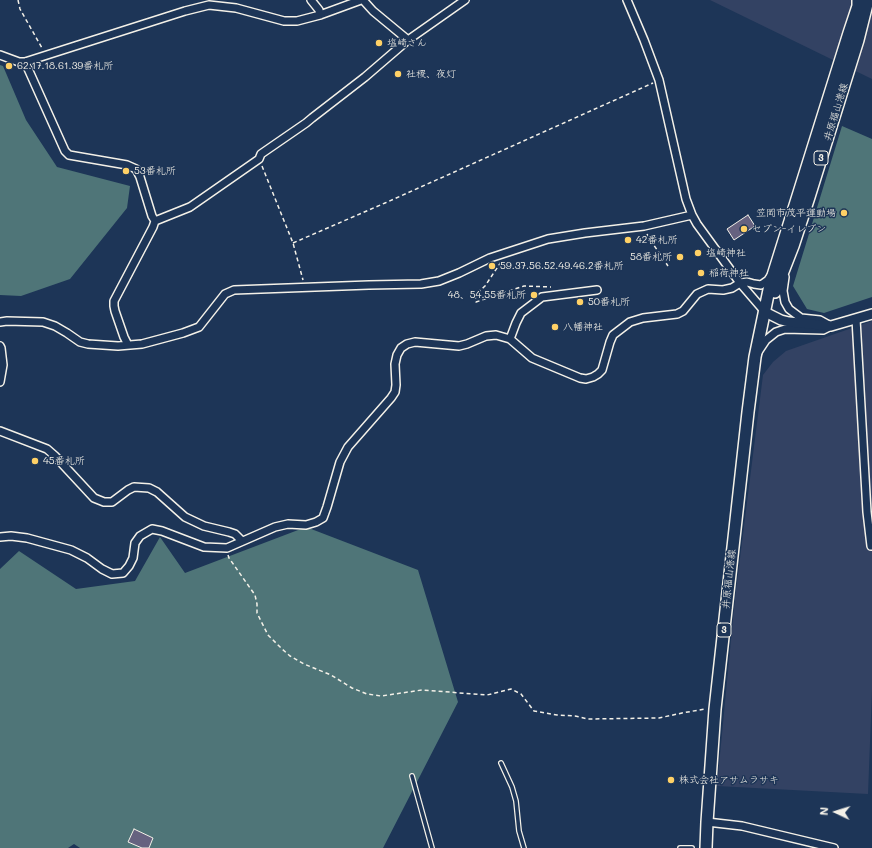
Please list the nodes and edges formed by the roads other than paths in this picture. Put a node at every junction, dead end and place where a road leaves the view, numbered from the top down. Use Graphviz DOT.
graph roads {
  1 [pos="311,0"];
  2 [pos="362,0"];
  3 [pos="465,0"];
  4 [pos="627,0"];
  5 [pos="858,0"];
  6 [pos="868,0"];
  7 [pos="320,15"];
  8 [pos="408,40"];
  9 [pos="0,55"];
  10 [pos="25,62"];
  11 [pos="692,215"];
  12 [pos="155,221"];
  13 [pos="793,246"];
  14 [pos="779,256"];
  15 [pos="740,283"];
  16 [pos="597,290"];
  17 [pos="765,312"];
  18 [pos="872,314"];
  19 [pos="856,319"];
  20 [pos="0,322"];
  21 [pos="831,326"];
  22 [pos="510,339"];
  23 [pos="128,345"];
  24 [pos="0,346"];
  25 [pos="755,357"];
  26 [pos="0,382"];
  27 [pos="0,431"];
  28 [pos="0,537"];
  29 [pos="242,541"];
  30 [pos="871,546"];
  31 [pos="502,764"];
  32 [pos="412,776"];
  33 [pos="707,822"];
  34 [pos="432,848"];
  35 [pos="524,848"];
  36 [pos="680,848"];
  37 [pos="692,848"];
  38 [pos="706,848"];
  39 [pos="834,848"];
  1 -- 7 [label="street"];
  2 -- 7 [label="street"];
  2 -- 8 [label="street"];
  3 -- 8 [label="street"];
  4 -- 11 [label="street"];
  5 -- 14 [label="main road, 井原福山港線 / 3"];
  6 -- 13 [label="main road, 井原福山港線 / 3"];
  7 -- 10 [label="street"];
  8 -- 12 [label="street"];
  9 -- 10 [label="street"];
  10 -- 12 [label="street"];
  11 -- 15 [label="street"];
  11 -- 23 [label="street"];
  12 -- 23 [label="street"];
  13 -- 17 [label="main road, 井原福山港線 / 3"];
  13 -- 21 [label="street"];
  14 -- 15 [label="street"];
  14 -- 17 [label="main road, 井原福山港線 / 3"];
  15 -- 17 [label="street"];
  15 -- 22 [label="street"];
  16 -- 22 [label="street"];
  17 -- 21 [label="street"];
  17 -- 25 [label="main road, 井原福山港線 / 3"];
  18 -- 19 [label="street"];
  19 -- 21 [label="street"];
  19 -- 30 [label="street"];
  20 -- 23 [label="street"];
  21 -- 25 [label="street"];
  22 -- 29 [label="street"];
  24 -- 26 [label="street"];
  25 -- 33 [label="main road, 井原福山港線 / 3"];
  27 -- 29 [label="street"];
  28 -- 29 [label="street"];
  31 -- 35 [label="lane"];
  32 -- 34 [label="lane"];
  33 -- 38 [label="main road, 井原福山港線 / 3"];
  33 -- 39 [label="street"];
  36 -- 37 [label="lane"];
}
